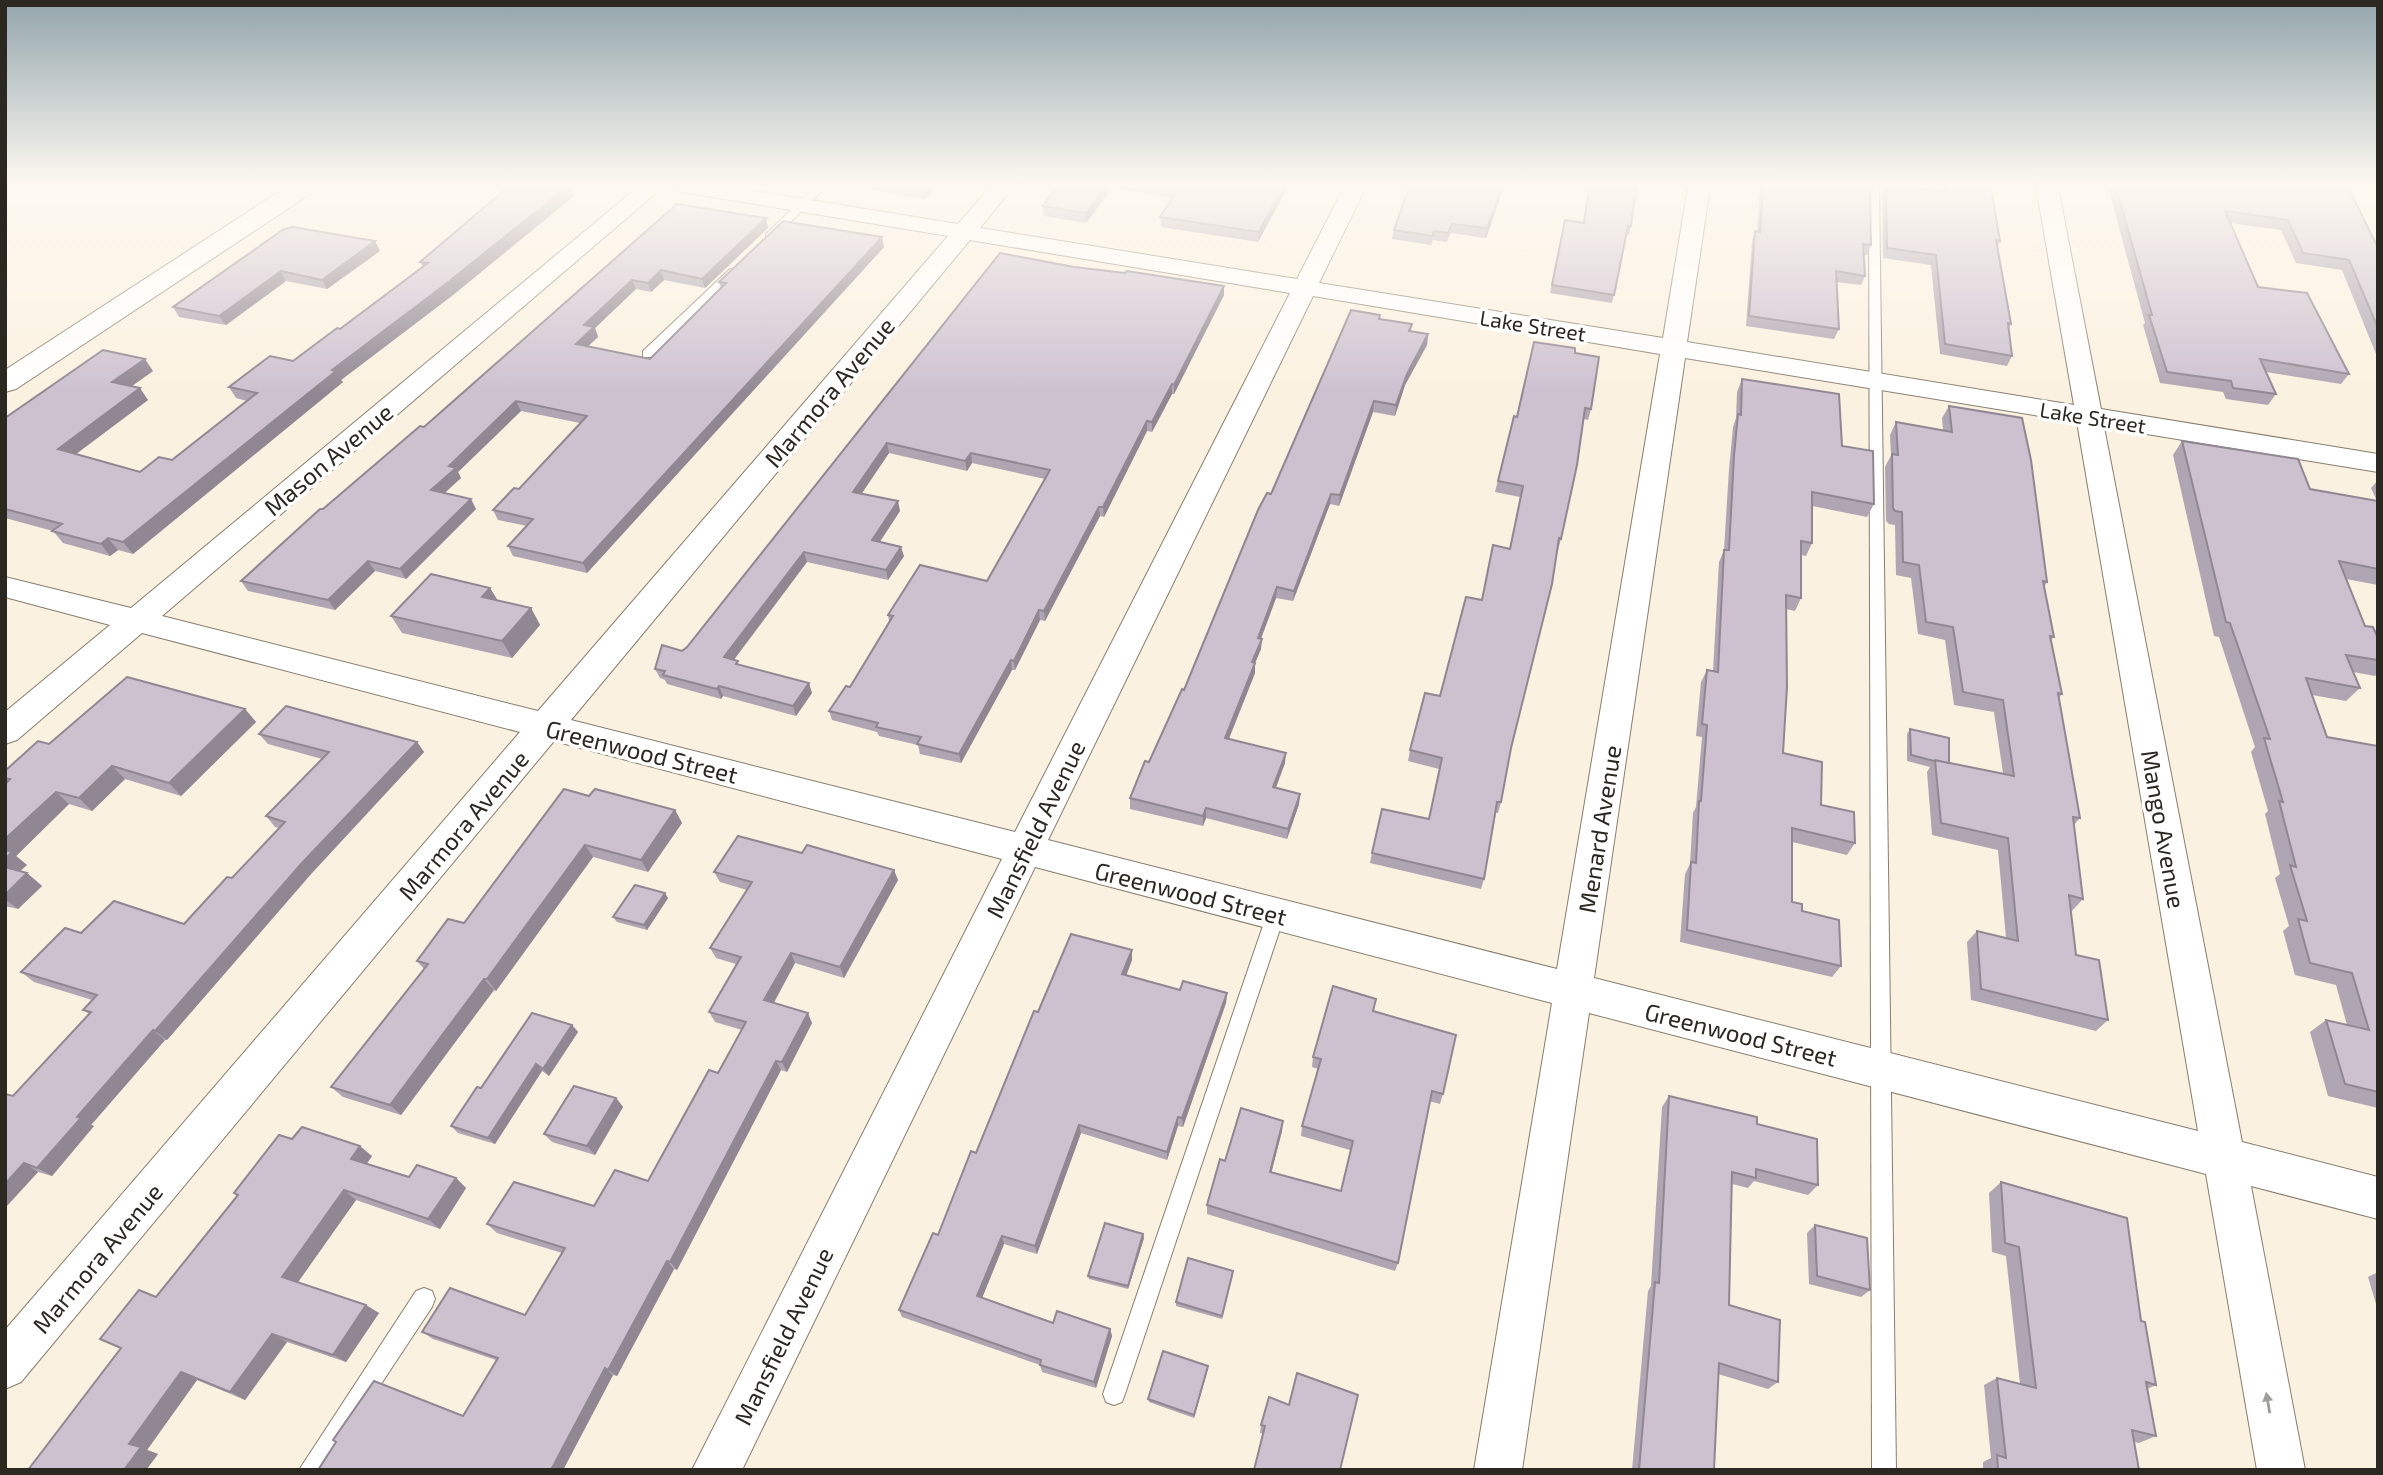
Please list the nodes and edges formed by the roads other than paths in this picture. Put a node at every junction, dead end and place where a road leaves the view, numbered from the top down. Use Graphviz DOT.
graph roads {
  1 [pos="199,256"];
  2 [pos="570,256"];
  3 [pos="944,256"];
  4 [pos="1109,256"];
  5 [pos="1320,256"];
  6 [pos="1688,256"];
  7 [pos="1874,256"];
  8 [pos="2060,256"];
  9 [pos="744,261"];
  10 [pos="1304,288"];
  11 [pos="1674,348"];
  12 [pos="647,354"];
  13 [pos="1875,381"];
  14 [pos="5,383"];
  15 [pos="2089,416"];
  16 [pos="2378,463"];
  17 [pos="5,587"];
  18 [pos="136,621"];
  19 [pos="546,727"];
  20 [pos="5,731"];
  21 [pos="1025,850"];
  22 [pos="1276,914"];
  23 [pos="1573,991"];
  24 [pos="1880,1070"];
  25 [pos="2224,1157"];
  26 [pos="2378,1198"];
  27 [pos="424,1298"];
  28 [pos="5,1366"];
  29 [pos="1114,1394"];
  30 [pos="310,1470"];
  31 [pos="716,1470"];
  32 [pos="1498,1470"];
  33 [pos="1884,1470"];
  34 [pos="2281,1470"];
  1 -- 14 [label="street"];
  2 -- 18 [label="street, Mason Avenue"];
  3 -- 19 [label="street, Marmora Avenue"];
  4 -- 10 [label="street, Lake Street"];
  5 -- 10 [label="street, Mansfield Avenue"];
  6 -- 11 [label="street, Menard Avenue"];
  7 -- 13 [label="lane"];
  8 -- 15 [label="street, Mango Avenue"];
  9 -- 12 [label="lane"];
  10 -- 11 [label="street, Lake Street"];
  10 -- 21 [label="street, Mansfield Avenue"];
  11 -- 13 [label="street, Lake Street"];
  11 -- 23 [label="street, Menard Avenue"];
  13 -- 15 [label="street, Lake Street"];
  13 -- 24 [label="lane"];
  15 -- 16 [label="street, Lake Street"];
  15 -- 25 [label="street, Mango Avenue"];
  17 -- 18 [label="street, Greenwood Street"];
  18 -- 19 [label="street, Greenwood Street"];
  18 -- 20 [label="street, Mason Avenue"];
  19 -- 21 [label="street, Greenwood Street"];
  19 -- 28 [label="street, Marmora Avenue"];
  21 -- 22 [label="street, Greenwood Street"];
  21 -- 31 [label="street, Mansfield Avenue"];
  22 -- 23 [label="street, Greenwood Street"];
  22 -- 29 [label="lane"];
  23 -- 24 [label="street, Greenwood Street"];
  23 -- 32 [label="street, Menard Avenue"];
  24 -- 25 [label="street, Greenwood Street"];
  24 -- 33 [label="lane"];
  25 -- 26 [label="street, Greenwood Street"];
  34 -- 25 [label="street, Mango Avenue, one-way"];
  27 -- 30 [label="lane"];
}
